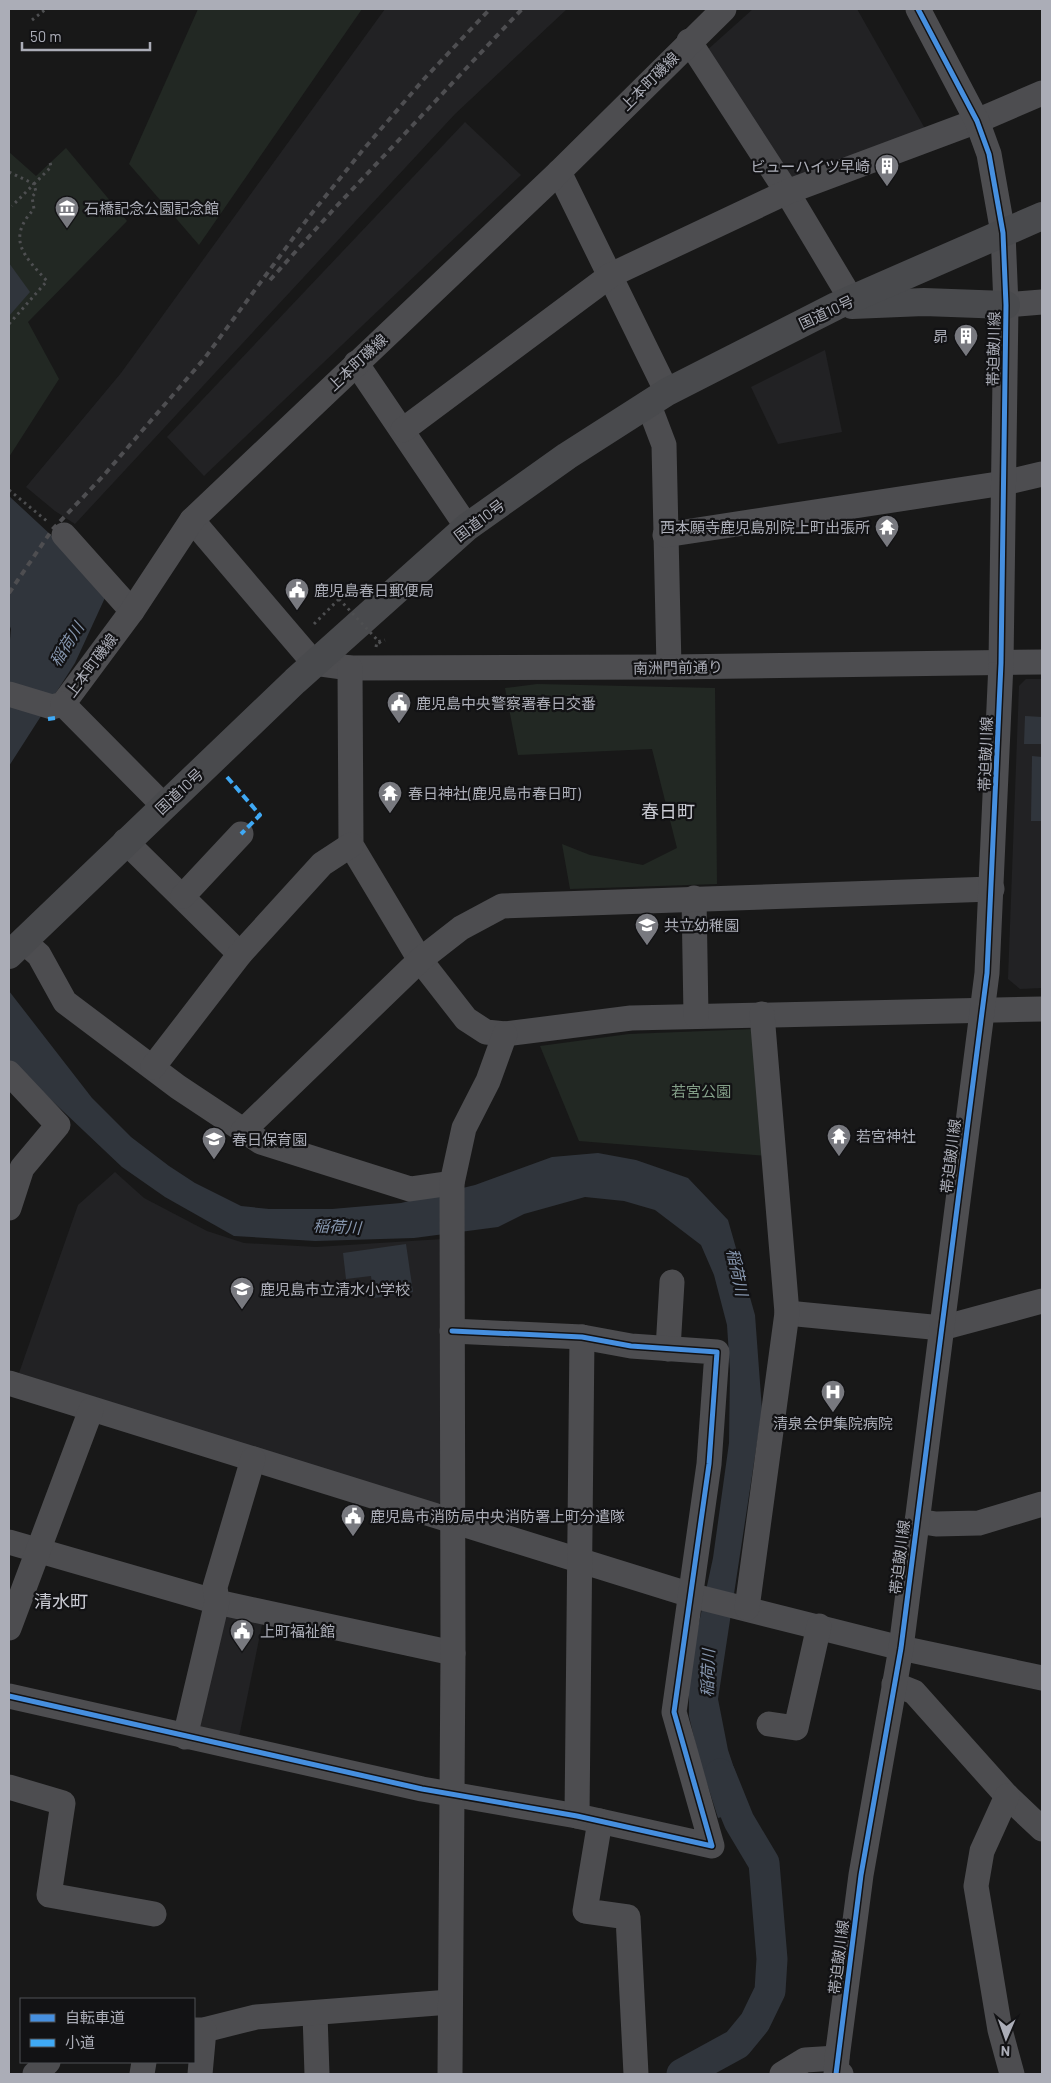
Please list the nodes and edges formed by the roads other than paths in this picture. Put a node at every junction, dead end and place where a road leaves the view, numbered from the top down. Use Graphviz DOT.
graph roads {
  1 [pos="724,9"];
  2 [pos="918,9"];
  3 [pos="689,41"];
  4 [pos="1042,94"];
  5 [pos="977,121"];
  6 [pos="559,172"];
  7 [pos="787,192"];
  8 [pos="1042,216"];
  9 [pos="1003,233"];
  10 [pos="611,275"];
  11 [pos="1042,302"];
  12 [pos="843,303"];
  13 [pos="1006,305"];
  14 [pos="356,364"];
  15 [pos="658,397"];
  16 [pos="403,430"];
  17 [pos="1042,474"];
  18 [pos="1004,483"];
  19 [pos="192,520"];
  20 [pos="467,527"];
  21 [pos="64,535"];
  22 [pos="665,535"];
  23 [pos="132,611"];
  24 [pos="1001,662"];
  25 [pos="1042,662"];
  26 [pos="314,663"];
  27 [pos="668,667"];
  28 [pos="350,668"];
  29 [pos="9,694"];
  30 [pos="57,705"];
  31 [pos="164,806"];
  32 [pos="241,834"];
  33 [pos="126,842"];
  34 [pos="351,845"];
  35 [pos="992,889"];
  36 [pos="183,896"];
  37 [pos="694,898"];
  38 [pos="16,948"];
  39 [pos="240,954"];
  40 [pos="420,960"];
  41 [pos="1042,1008"];
  42 [pos="981,1010"];
  43 [pos="762,1014"];
  44 [pos="696,1016"];
  45 [pos="505,1034"];
  46 [pos="153,1067"];
  47 [pos="9,1073"];
  48 [pos="243,1131"];
  49 [pos="452,1183"];
  50 [pos="9,1208"];
  51 [pos="672,1282"];
  52 [pos="1042,1301"];
  53 [pos="787,1312"];
  54 [pos="942,1328"];
  55 [pos="452,1331"];
  56 [pos="582,1337"];
  57 [pos="668,1349"];
  58 [pos="9,1383"];
  59 [pos="91,1410"];
  60 [pos="253,1459"];
  61 [pos="1042,1504"];
  62 [pos="453,1521"];
  63 [pos="917,1521"];
  64 [pos="9,1542"];
  65 [pos="37,1552"];
  66 [pos="580,1561"];
  67 [pos="693,1596"];
  68 [pos="217,1602"];
  69 [pos="745,1608"];
  70 [pos="819,1626"];
  71 [pos="9,1628"];
  72 [pos="901,1648"];
  73 [pos="453,1653"];
  74 [pos="1042,1678"];
  75 [pos="894,1684"];
  76 [pos="10,1699"];
  77 [pos="769,1724"];
  78 [pos="185,1737"];
  79 [pos="9,1787"];
  80 [pos="450,1793"];
  81 [pos="1007,1796"];
  82 [pos="588,1819"];
  83 [pos="1042,1829"];
  84 [pos="154,1914"];
  85 [pos="450,2002"];
  86 [pos="315,2014"];
  87 [pos="199,2030"];
  88 [pos="47,2063"];
  89 [pos="838,2069"];
  90 [pos="35,2074"];
  91 [pos="200,2074"];
  92 [pos="317,2074"];
  93 [pos="450,2074"];
  94 [pos="636,2074"];
  95 [pos="782,2074"];
  96 [pos="1012,2074"];
  1 -- 3 [label="street, 上本町磯線"];
  2 -- 5 [label="street, 帯迫皷川線"];
  3 -- 6 [label="street, 上本町磯線"];
  3 -- 7 [label="street"];
  4 -- 5 [label="street"];
  5 -- 7 [label="street"];
  5 -- 9 [label="street, 帯迫皷川線"];
  6 -- 10 [label="street"];
  6 -- 14 [label="street, 上本町磯線"];
  7 -- 10 [label="street"];
  7 -- 12 [label="street"];
  8 -- 9 [label="highway, 国道10号"];
  9 -- 12 [label="highway, 国道10号"];
  9 -- 13 [label="street, 帯迫皷川線"];
  10 -- 15 [label="street"];
  10 -- 16 [label="street"];
  11 -- 13 [label="street"];
  12 -- 13 [label="highway"];
  12 -- 15 [label="highway, 国道10号"];
  13 -- 18 [label="street, 帯迫皷川線"];
  14 -- 16 [label="street"];
  14 -- 19 [label="street, 上本町磯線"];
  15 -- 20 [label="highway, 国道10号"];
  15 -- 22 [label="street"];
  16 -- 20 [label="street"];
  17 -- 18 [label="street"];
  18 -- 22 [label="street"];
  18 -- 24 [label="street, 帯迫皷川線"];
  19 -- 23 [label="street, 上本町磯線"];
  19 -- 26 [label="street"];
  20 -- 26 [label="highway, 国道10号"];
  21 -- 23 [label="street"];
  22 -- 27 [label="street"];
  23 -- 30 [label="street, 上本町磯線"];
  24 -- 25 [label="street, 南洲門前通り"];
  24 -- 27 [label="street, 南洲門前通り"];
  24 -- 35 [label="street, 帯迫皷川線"];
  26 -- 28 [label="street, 南洲門前通り"];
  26 -- 31 [label="highway, 国道10号"];
  27 -- 28 [label="street, 南洲門前通り"];
  28 -- 34 [label="street"];
  29 -- 30 [label="street, 上本町磯線"];
  30 -- 31 [label="street"];
  31 -- 33 [label="highway, 国道10号"];
  32 -- 36 [label="street"];
  33 -- 36 [label="street"];
  33 -- 38 [label="highway, 国道10号"];
  34 -- 39 [label="street"];
  34 -- 40 [label="street"];
  35 -- 37 [label="street"];
  35 -- 42 [label="street, 帯迫皷川線"];
  36 -- 39 [label="street"];
  37 -- 40 [label="street"];
  37 -- 44 [label="street"];
  38 -- 46 [label="street"];
  39 -- 46 [label="street"];
  40 -- 45 [label="street"];
  40 -- 48 [label="street"];
  41 -- 42 [label="street"];
  42 -- 43 [label="street"];
  42 -- 54 [label="street, 帯迫皷川線"];
  43 -- 44 [label="street"];
  43 -- 53 [label="street"];
  44 -- 45 [label="street"];
  45 -- 49 [label="street"];
  46 -- 48 [label="street"];
  47 -- 50 [label="street"];
  48 -- 49 [label="street"];
  49 -- 55 [label="street"];
  51 -- 57 [label="street"];
  52 -- 54 [label="street"];
  53 -- 54 [label="street"];
  53 -- 69 [label="street"];
  54 -- 63 [label="street, 帯迫皷川線"];
  55 -- 56 [label="street"];
  55 -- 62 [label="street"];
  56 -- 57 [label="street"];
  56 -- 66 [label="street"];
  57 -- 67 [label="street"];
  58 -- 59 [label="street"];
  59 -- 60 [label="street"];
  59 -- 65 [label="street"];
  60 -- 62 [label="street"];
  60 -- 68 [label="street"];
  61 -- 63 [label="street"];
  62 -- 66 [label="street"];
  62 -- 73 [label="street"];
  63 -- 72 [label="street, 帯迫皷川線"];
  64 -- 65 [label="street"];
  65 -- 68 [label="street"];
  65 -- 71 [label="street"];
  66 -- 67 [label="street"];
  66 -- 82 [label="street"];
  67 -- 69 [label="street"];
  67 -- 82 [label="street"];
  68 -- 73 [label="street"];
  68 -- 78 [label="street"];
  69 -- 70 [label="street"];
  70 -- 72 [label="street"];
  70 -- 77 [label="street"];
  72 -- 74 [label="street"];
  72 -- 75 [label="street, 帯迫皷川線"];
  73 -- 80 [label="street"];
  75 -- 81 [label="street"];
  75 -- 89 [label="street, 帯迫皷川線"];
  76 -- 78 [label="street"];
  78 -- 80 [label="street"];
  79 -- 84 [label="street"];
  80 -- 82 [label="street"];
  80 -- 85 [label="street"];
  81 -- 83 [label="street"];
  81 -- 96 [label="street"];
  82 -- 94 [label="street"];
  85 -- 86 [label="street"];
  85 -- 93 [label="street"];
  86 -- 87 [label="street"];
  86 -- 92 [label="street"];
  87 -- 91 [label="street"];
  88 -- 90 [label="street"];
  89 -- 95 [label="street"];
}
